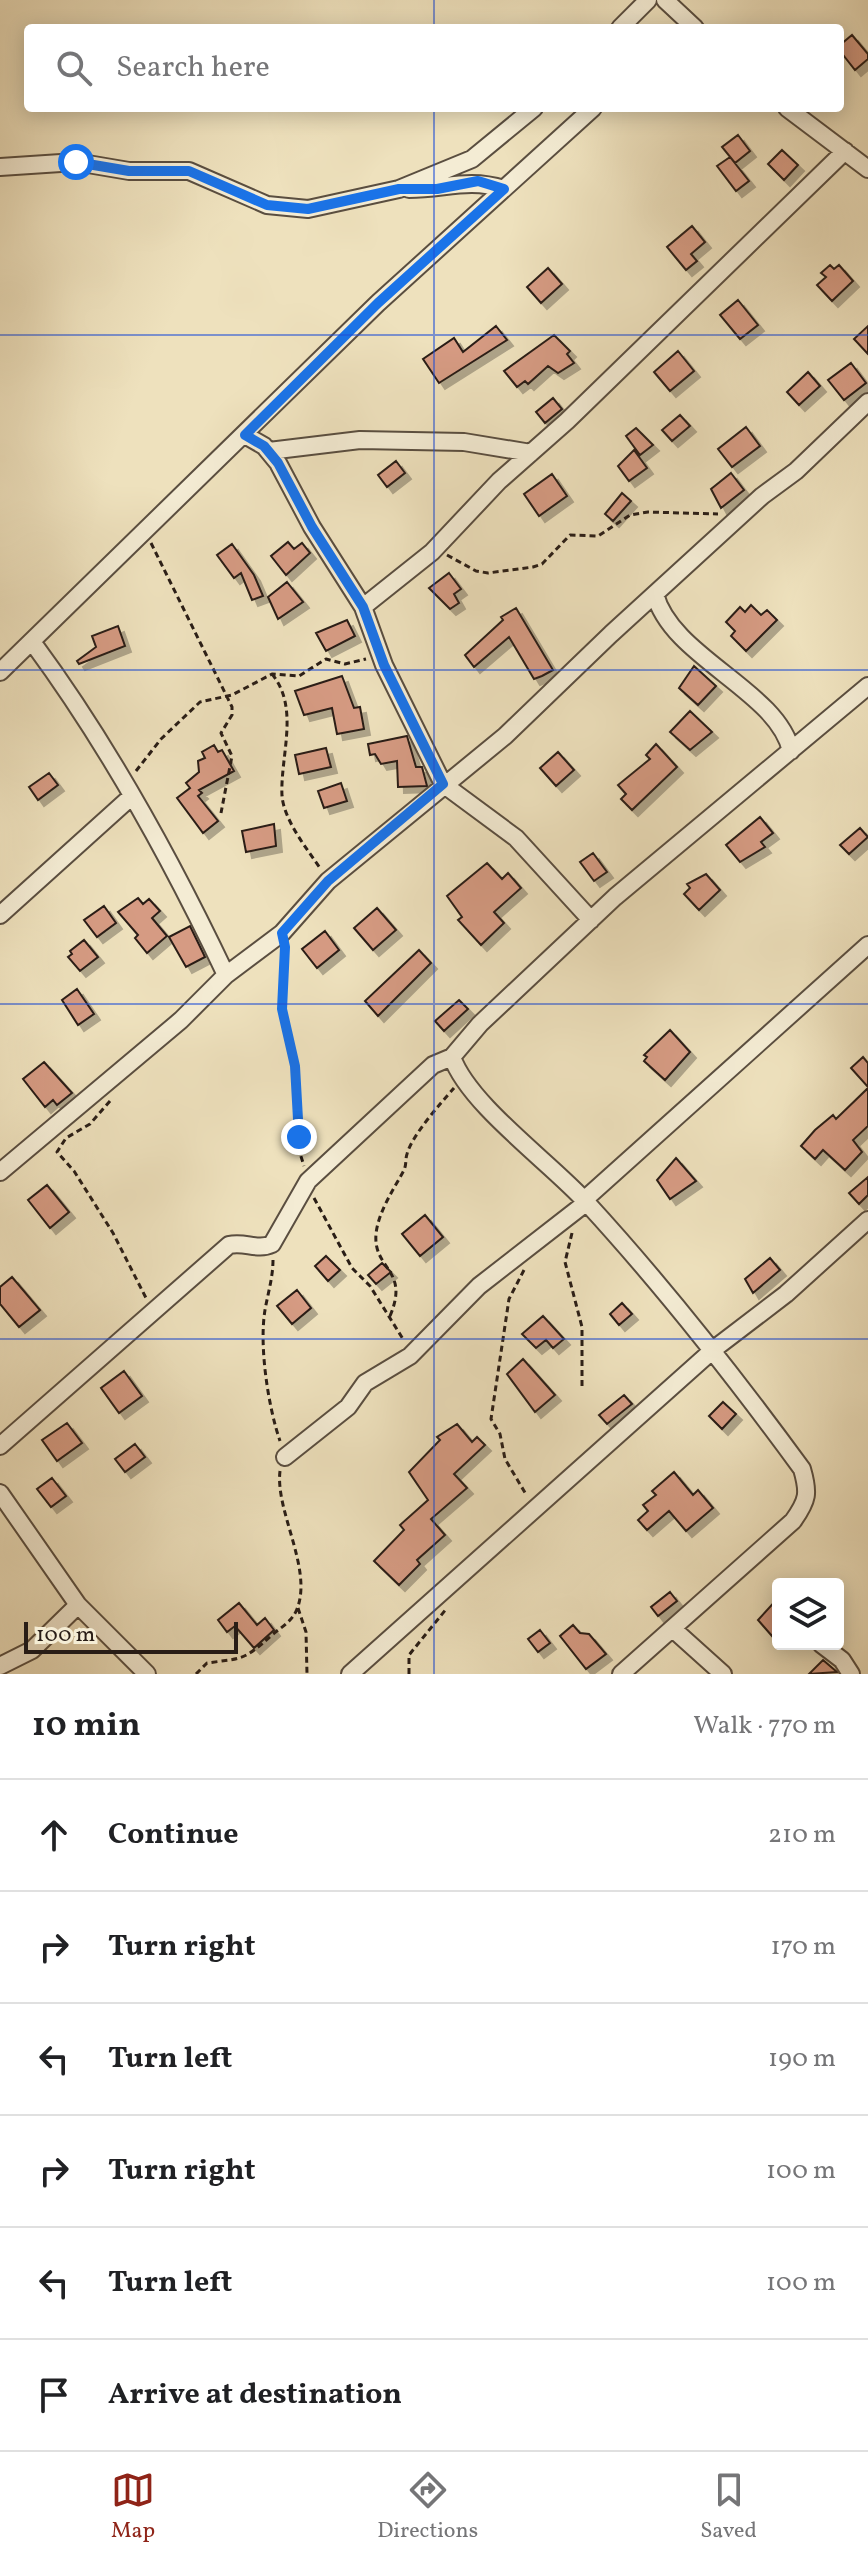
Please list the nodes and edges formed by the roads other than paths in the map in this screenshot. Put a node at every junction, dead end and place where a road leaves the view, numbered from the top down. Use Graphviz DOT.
graph roads {
  1 [pos="648,0"];
  2 [pos="665,0"];
  3 [pos="624,24"];
  4 [pos="691,24"];
  5 [pos="529,112"];
  6 [pos="589,112"];
  7 [pos="792,112"];
  8 [pos="868,146"];
  9 [pos="856,160"];
  10 [pos="0,167"];
  11 [pos="399,189"];
  12 [pos="504,189"];
  13 [pos="868,402"];
  14 [pos="245,435"];
  15 [pos="269,451"];
  16 [pos="531,453"];
  17 [pos="655,594"];
  18 [pos="363,607"];
  19 [pos="33,643"];
  20 [pos="0,672"];
  21 [pos="868,686"];
  22 [pos="791,751"];
  23 [pos="443,784"];
  24 [pos="129,792"];
  25 [pos="0,915"];
  26 [pos="591,920"];
  27 [pos="868,945"];
  28 [pos="226,975"];
  29 [pos="452,1057"];
  30 [pos="0,1172"];
  31 [pos="582,1204"];
  32 [pos="868,1220"];
  33 [pos="714,1349"];
  34 [pos="0,1446"];
  35 [pos="285,1457"];
  36 [pos="0,1493"];
  37 [pos="78,1605"];
  38 [pos="673,1629"];
  39 [pos="829,1650"];
  40 [pos="0,1666"];
  41 [pos="147,1674"];
  42 [pos="350,1674"];
  43 [pos="621,1674"];
  44 [pos="723,1674"];
  45 [pos="851,1674"];
  1 -- 3 [label="street"];
  2 -- 4 [label="street"];
  5 -- 11 [label="street"];
  6 -- 12 [label="street"];
  7 -- 9 [label="street"];
  8 -- 9 [label="street"];
  9 -- 16 [label="street"];
  10 -- 11 [label="street"];
  11 -- 12 [label="street"];
  12 -- 14 [label="street"];
  13 -- 17 [label="street"];
  14 -- 15 [label="street"];
  14 -- 19 [label="street"];
  15 -- 16 [label="street"];
  15 -- 18 [label="street"];
  16 -- 18 [label="street"];
  17 -- 22 [label="street"];
  17 -- 23 [label="street"];
  18 -- 23 [label="street"];
  19 -- 20 [label="street"];
  19 -- 24 [label="street"];
  21 -- 22 [label="street"];
  22 -- 26 [label="street"];
  23 -- 26 [label="street"];
  23 -- 28 [label="street"];
  24 -- 25 [label="street"];
  24 -- 28 [label="street"];
  26 -- 29 [label="street"];
  27 -- 31 [label="street"];
  28 -- 30 [label="street"];
  29 -- 31 [label="street"];
  29 -- 34 [label="street"];
  31 -- 33 [label="street"];
  31 -- 35 [label="street"];
  32 -- 33 [label="street"];
  33 -- 38 [label="street"];
  33 -- 42 [label="street"];
  36 -- 37 [label="street"];
  37 -- 40 [label="street"];
  37 -- 41 [label="street"];
  38 -- 43 [label="street"];
  38 -- 44 [label="street"];
  39 -- 45 [label="street"];
}
